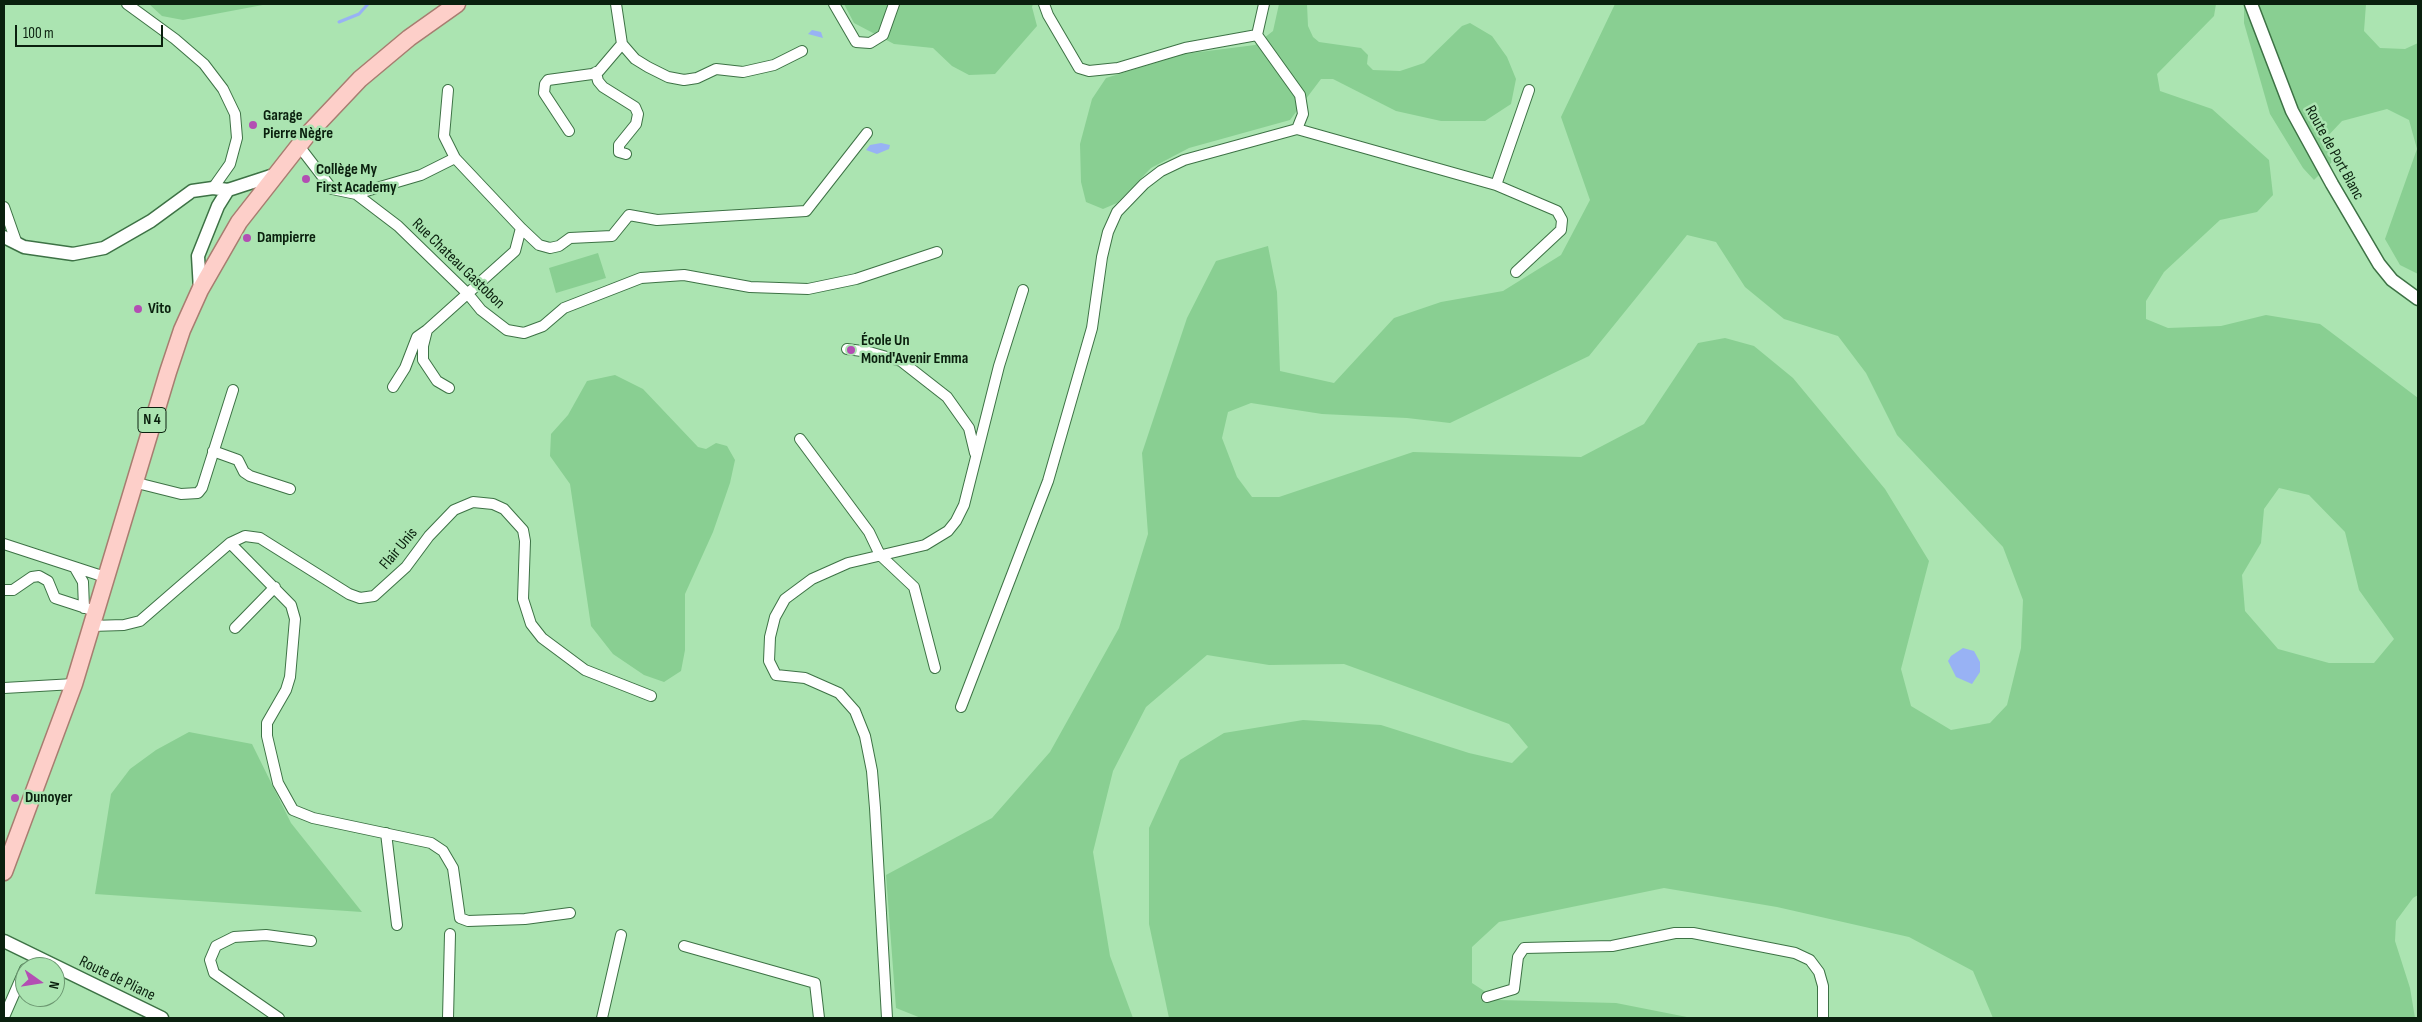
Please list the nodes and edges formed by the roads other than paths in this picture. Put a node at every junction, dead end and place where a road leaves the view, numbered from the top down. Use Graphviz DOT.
graph roads {
  1 [pos="127,4"];
  2 [pos="457,4"];
  3 [pos="616,4"];
  4 [pos="834,4"];
  5 [pos="894,4"];
  6 [pos="1044,4"];
  7 [pos="1264,4"];
  8 [pos="2252,4"];
  9 [pos="1257,35"];
  10 [pos="622,44"];
  11 [pos="802,51"];
  12 [pos="596,72"];
  13 [pos="448,90"];
  14 [pos="1529,90"];
  15 [pos="1298,129"];
  16 [pos="568,131"];
  17 [pos="867,133"];
  18 [pos="299,146"];
  19 [pos="626,154"];
  20 [pos="455,158"];
  21 [pos="274,175"];
  22 [pos="1496,185"];
  23 [pos="212,188"];
  24 [pos="228,190"];
  25 [pos="356,194"];
  26 [pos="4,207"];
  27 [pos="521,228"];
  28 [pos="4,237"];
  29 [pos="17,244"];
  30 [pos="937,252"];
  31 [pos="1516,272"];
  32 [pos="200,290"];
  33 [pos="1023,290"];
  34 [pos="468,294"];
  35 [pos="2418,299"];
  36 [pos="426,330"];
  37 [pos="847,349"];
  38 [pos="393,387"];
  39 [pos="449,388"];
  40 [pos="233,390"];
  41 [pos="800,439"];
  42 [pos="214,451"];
  43 [pos="976,457"];
  44 [pos="133,482"];
  45 [pos="290,490"];
  46 [pos="230,543"];
  47 [pos="4,544"];
  48 [pos="880,555"];
  49 [pos="75,568"];
  50 [pos="105,577"];
  51 [pos="275,587"];
  52 [pos="4,590"];
  53 [pos="90,615"];
  54 [pos="234,628"];
  55 [pos="935,668"];
  56 [pos="74,684"];
  57 [pos="4,688"];
  58 [pos="651,696"];
  59 [pos="962,707"];
  60 [pos="386,833"];
  61 [pos="4,872"];
  62 [pos="570,913"];
  63 [pos="398,925"];
  64 [pos="450,934"];
  65 [pos="621,935"];
  66 [pos="311,941"];
  67 [pos="4,942"];
  68 [pos="684,946"];
  69 [pos="32,954"];
  70 [pos="30,957"];
  71 [pos="15,991"];
  72 [pos="1487,997"];
  73 [pos="4,1017"];
  74 [pos="162,1018"];
  75 [pos="279,1018"];
  76 [pos="448,1018"];
  77 [pos="602,1018"];
  78 [pos="819,1018"];
  79 [pos="887,1018"];
  80 [pos="1823,1018"];
  1 -- 23 [label="street"];
  2 -- 18 [label="main road, N 4"];
  3 -- 10 [label="street"];
  4 -- 5 [label="street"];
  6 -- 9 [label="street"];
  7 -- 9 [label="street"];
  8 -- 35 [label="street, Route de Port Blanc"];
  9 -- 15 [label="street"];
  10 -- 11 [label="street"];
  10 -- 12 [label="street"];
  12 -- 16 [label="street"];
  12 -- 19 [label="street"];
  13 -- 20 [label="street"];
  14 -- 22 [label="street"];
  15 -- 22 [label="street"];
  15 -- 59 [label="street"];
  17 -- 27 [label="street"];
  18 -- 21 [label="main road, N 4"];
  18 -- 25 [label="street, Rue Chateau Gastobon"];
  20 -- 25 [label="street"];
  20 -- 27 [label="street"];
  21 -- 24 [label="street"];
  21 -- 32 [label="main road, N 4"];
  22 -- 31 [label="street"];
  23 -- 24 [label="street"];
  23 -- 29 [label="street"];
  24 -- 32 [label="street"];
  25 -- 34 [label="street, Rue Chateau Gastobon"];
  26 -- 29 [label="street"];
  27 -- 34 [label="street"];
  28 -- 29 [label="street"];
  30 -- 34 [label="street, Rue Chateau Gastobon"];
  32 -- 44 [label="main road, N 4"];
  33 -- 43 [label="street"];
  34 -- 36 [label="street"];
  36 -- 38 [label="street"];
  36 -- 39 [label="street"];
  37 -- 43 [label="street"];
  40 -- 42 [label="street"];
  41 -- 48 [label="street"];
  42 -- 44 [label="street"];
  42 -- 45 [label="street"];
  43 -- 48 [label="street"];
  44 -- 50 [label="main road, N 4"];
  46 -- 51 [label="street"];
  46 -- 53 [label="street, Flair Unis"];
  46 -- 58 [label="street, Flair Unis"];
  47 -- 49 [label="street"];
  48 -- 55 [label="street"];
  48 -- 79 [label="street"];
  49 -- 50 [label="street"];
  49 -- 53 [label="street"];
  50 -- 53 [label="main road, N 4"];
  51 -- 54 [label="street"];
  51 -- 60 [label="street"];
  52 -- 53 [label="street, Flair Unis"];
  53 -- 56 [label="main road, N 4"];
  56 -- 57 [label="street"];
  56 -- 61 [label="main road, N 4"];
  60 -- 62 [label="street"];
  60 -- 63 [label="street"];
  64 -- 76 [label="street"];
  65 -- 77 [label="street"];
  66 -- 75 [label="street"];
  67 -- 69 [label="street, Route de Pliane"];
  68 -- 78 [label="street"];
  69 -- 70 [label="street"];
  69 -- 74 [label="street, Route de Pliane"];
  71 -- 73 [label="street"];
  72 -- 80 [label="street"];
}
